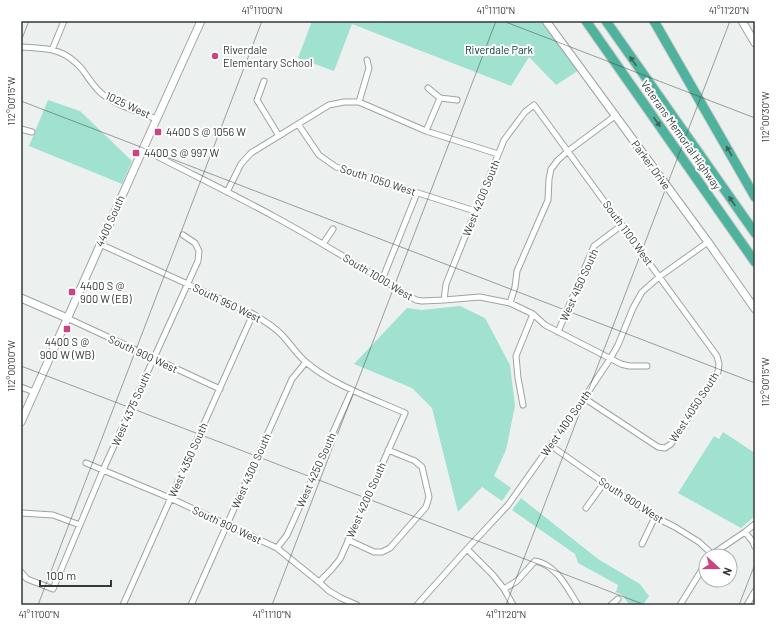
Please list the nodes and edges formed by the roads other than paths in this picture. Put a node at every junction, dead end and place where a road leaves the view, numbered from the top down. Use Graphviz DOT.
graph roads {
  1 [pos="64,21"];
  2 [pos="201,21"];
  3 [pos="546,21"];
  4 [pos="580,21"];
  5 [pos="586,21"];
  6 [pos="606,21"];
  7 [pos="654,21"];
  8 [pos="742,21"];
  9 [pos="755,43"];
  10 [pos="21,47"];
  11 [pos="52,50"];
  12 [pos="367,60"];
  13 [pos="264,81"];
  14 [pos="428,88"];
  15 [pos="635,90"];
  16 [pos="440,98"];
  17 [pos="457,100"];
  18 [pos="359,102"];
  19 [pos="534,105"];
  20 [pos="615,116"];
  21 [pos="156,119"];
  22 [pos="298,124"];
  23 [pos="21,130"];
  24 [pos="426,131"];
  25 [pos="32,132"];
  26 [pos="279,136"];
  27 [pos="142,149"];
  28 [pos="568,151"];
  29 [pos="498,154"];
  30 [pos="227,192"];
  31 [pos="417,192"];
  32 [pos="755,197"];
  33 [pos="475,211"];
  34 [pos="622,225"];
  35 [pos="333,229"];
  36 [pos="755,233"];
  37 [pos="183,235"];
  38 [pos="708,242"];
  39 [pos="100,244"];
  40 [pos="323,244"];
  41 [pos="755,262"];
  42 [pos="659,277"];
  43 [pos="382,280"];
  44 [pos="187,284"];
  45 [pos="21,298"];
  46 [pos="444,300"];
  47 [pos="510,303"];
  48 [pos="755,309"];
  49 [pos="253,314"];
  50 [pos="533,314"];
  51 [pos="67,318"];
  52 [pos="558,332"];
  53 [pos="153,358"];
  54 [pos="610,359"];
  55 [pos="306,362"];
  56 [pos="719,364"];
  57 [pos="647,366"];
  58 [pos="21,387"];
  59 [pos="220,389"];
  60 [pos="352,390"];
  61 [pos="34,392"];
  62 [pos="584,398"];
  63 [pos="523,405"];
  64 [pos="405,413"];
  65 [pos="21,422"];
  66 [pos="550,445"];
  67 [pos="388,450"];
  68 [pos="86,463"];
  69 [pos="103,470"];
  70 [pos="604,483"];
  71 [pos="170,498"];
  72 [pos="586,508"];
  73 [pos="21,513"];
  74 [pos="656,517"];
  75 [pos="227,524"];
  76 [pos="755,524"];
  77 [pos="80,525"];
  78 [pos="745,532"];
  79 [pos="348,540"];
  80 [pos="642,544"];
  81 [pos="755,547"];
  82 [pos="276,548"];
  83 [pos="705,548"];
  84 [pos="721,548"];
  85 [pos="467,549"];
  86 [pos="21,572"];
  87 [pos="698,576"];
  88 [pos="319,582"];
  89 [pos="504,589"];
  90 [pos="755,591"];
  91 [pos="618,600"];
  92 [pos="123,605"];
  93 [pos="191,605"];
  94 [pos="357,605"];
  95 [pos="417,605"];
  96 [pos="513,605"];
  97 [pos="578,605"];
  98 [pos="611,605"];
  99 [pos="680,605"];
  100 [pos="747,605"];
  1 -- 11 [label="street"];
  2 -- 21 [label="street, 4400 South"];
  3 -- 20 [label="street, Parker Drive"];
  4 -- 15 [label="highway"];
  5 -- 15 [label="highway, Veterans Memorial Highway"];
  36 -- 6 [label="highway, Veterans Memorial Highway, one-way"];
  32 -- 7 [label="highway, one-way"];
  8 -- 9 [label="street"];
  10 -- 11 [label="street, 1025 West"];
  11 -- 21 [label="street, 1025 West"];
  12 -- 18 [label="street"];
  13 -- 26 [label="street"];
  14 -- 16 [label="street"];
  15 -- 41 [label="highway, Veterans Memorial Highway, one-way"];
  16 -- 17 [label="street"];
  16 -- 24 [label="street"];
  18 -- 22 [label="street"];
  18 -- 24 [label="street"];
  19 -- 28 [label="street, South 1100 West"];
  19 -- 29 [label="street, West 4200 South"];
  20 -- 28 [label="street"];
  20 -- 38 [label="street, Parker Drive"];
  21 -- 27 [label="street, 4400 South"];
  22 -- 26 [label="street"];
  22 -- 31 [label="street, South 1050 West"];
  23 -- 25 [label="street"];
  24 -- 29 [label="street"];
  26 -- 30 [label="street"];
  27 -- 30 [label="street, South 1000 West"];
  27 -- 39 [label="street, 4400 South"];
  28 -- 34 [label="street, South 1100 West"];
  28 -- 47 [label="street"];
  29 -- 33 [label="street, West 4200 South"];
  30 -- 40 [label="street, South 1000 West"];
  31 -- 33 [label="street, South 1050 West"];
  31 -- 43 [label="street"];
  33 -- 46 [label="street, West 4200 South"];
  34 -- 42 [label="street, South 1100 West"];
  34 -- 52 [label="street, West 4150 South"];
  35 -- 40 [label="street"];
  37 -- 44 [label="street, West 4375 South"];
  38 -- 42 [label="street, West 4100 South"];
  38 -- 48 [label="street, Parker Drive"];
  39 -- 44 [label="street, South 950 West"];
  39 -- 51 [label="street, 4400 South"];
  40 -- 43 [label="street, South 1000 West"];
  42 -- 54 [label="street, West 4100 South"];
  42 -- 56 [label="street, South 1100 West"];
  43 -- 46 [label="street, South 1000 West"];
  44 -- 49 [label="street, South 950 West"];
  44 -- 53 [label="street, West 4375 South"];
  45 -- 51 [label="street"];
  46 -- 47 [label="street, South 1000 West"];
  47 -- 50 [label="street, South 1000 West"];
  49 -- 55 [label="street, South 950 West"];
  49 -- 59 [label="street, West 4350 South"];
  50 -- 52 [label="street, South 1000 West"];
  50 -- 63 [label="street"];
  51 -- 53 [label="street, South 900 West"];
  51 -- 61 [label="street, 4400 South"];
  52 -- 54 [label="street, South 1000 West"];
  53 -- 59 [label="street, South 900 West"];
  53 -- 69 [label="street, West 4375 South"];
  54 -- 57 [label="street, South 1000 West"];
  54 -- 62 [label="street, West 4100 South"];
  55 -- 60 [label="street, South 950 West"];
  55 -- 75 [label="street, West 4300 South"];
  56 -- 62 [label="street, West 4050 South"];
  58 -- 61 [label="street"];
  59 -- 71 [label="street, West 4350 South"];
  60 -- 64 [label="street, South 950 West"];
  60 -- 82 [label="street, West 4250 South"];
  61 -- 65 [label="street, 4400 South"];
  62 -- 66 [label="street, West 4100 South"];
  64 -- 67 [label="street, West 4200 South"];
  66 -- 70 [label="street, South 900 West"];
  66 -- 85 [label="street, West 4100 South"];
  67 -- 79 [label="street, West 4200 South"];
  67 -- 79 [label="street"];
  68 -- 69 [label="street, South 800 West"];
  69 -- 71 [label="street, South 800 West"];
  69 -- 77 [label="street, West 4375 South"];
  70 -- 72 [label="street"];
  70 -- 74 [label="street, South 900 West"];
  71 -- 75 [label="street, South 800 West"];
  71 -- 92 [label="street, West 4350 South"];
  73 -- 77 [label="street"];
  74 -- 80 [label="street"];
  74 -- 83 [label="street, South 900 West"];
  75 -- 82 [label="street, South 800 West"];
  75 -- 93 [label="street, West 4300 South"];
  76 -- 78 [label="street"];
  77 -- 86 [label="street, West 4375 South"];
  78 -- 81 [label="street"];
  78 -- 84 [label="street"];
  79 -- 88 [label="street, West 4200 South"];
  82 -- 88 [label="street, South 800 West"];
  85 -- 89 [label="street"];
  85 -- 95 [label="street, West 4100 South"];
  87 -- 99 [label="street"];
  88 -- 94 [label="street, South 800 West"];
  89 -- 96 [label="street"];
  89 -- 97 [label="street"];
  90 -- 100 [label="street"];
  91 -- 98 [label="street"];
}
